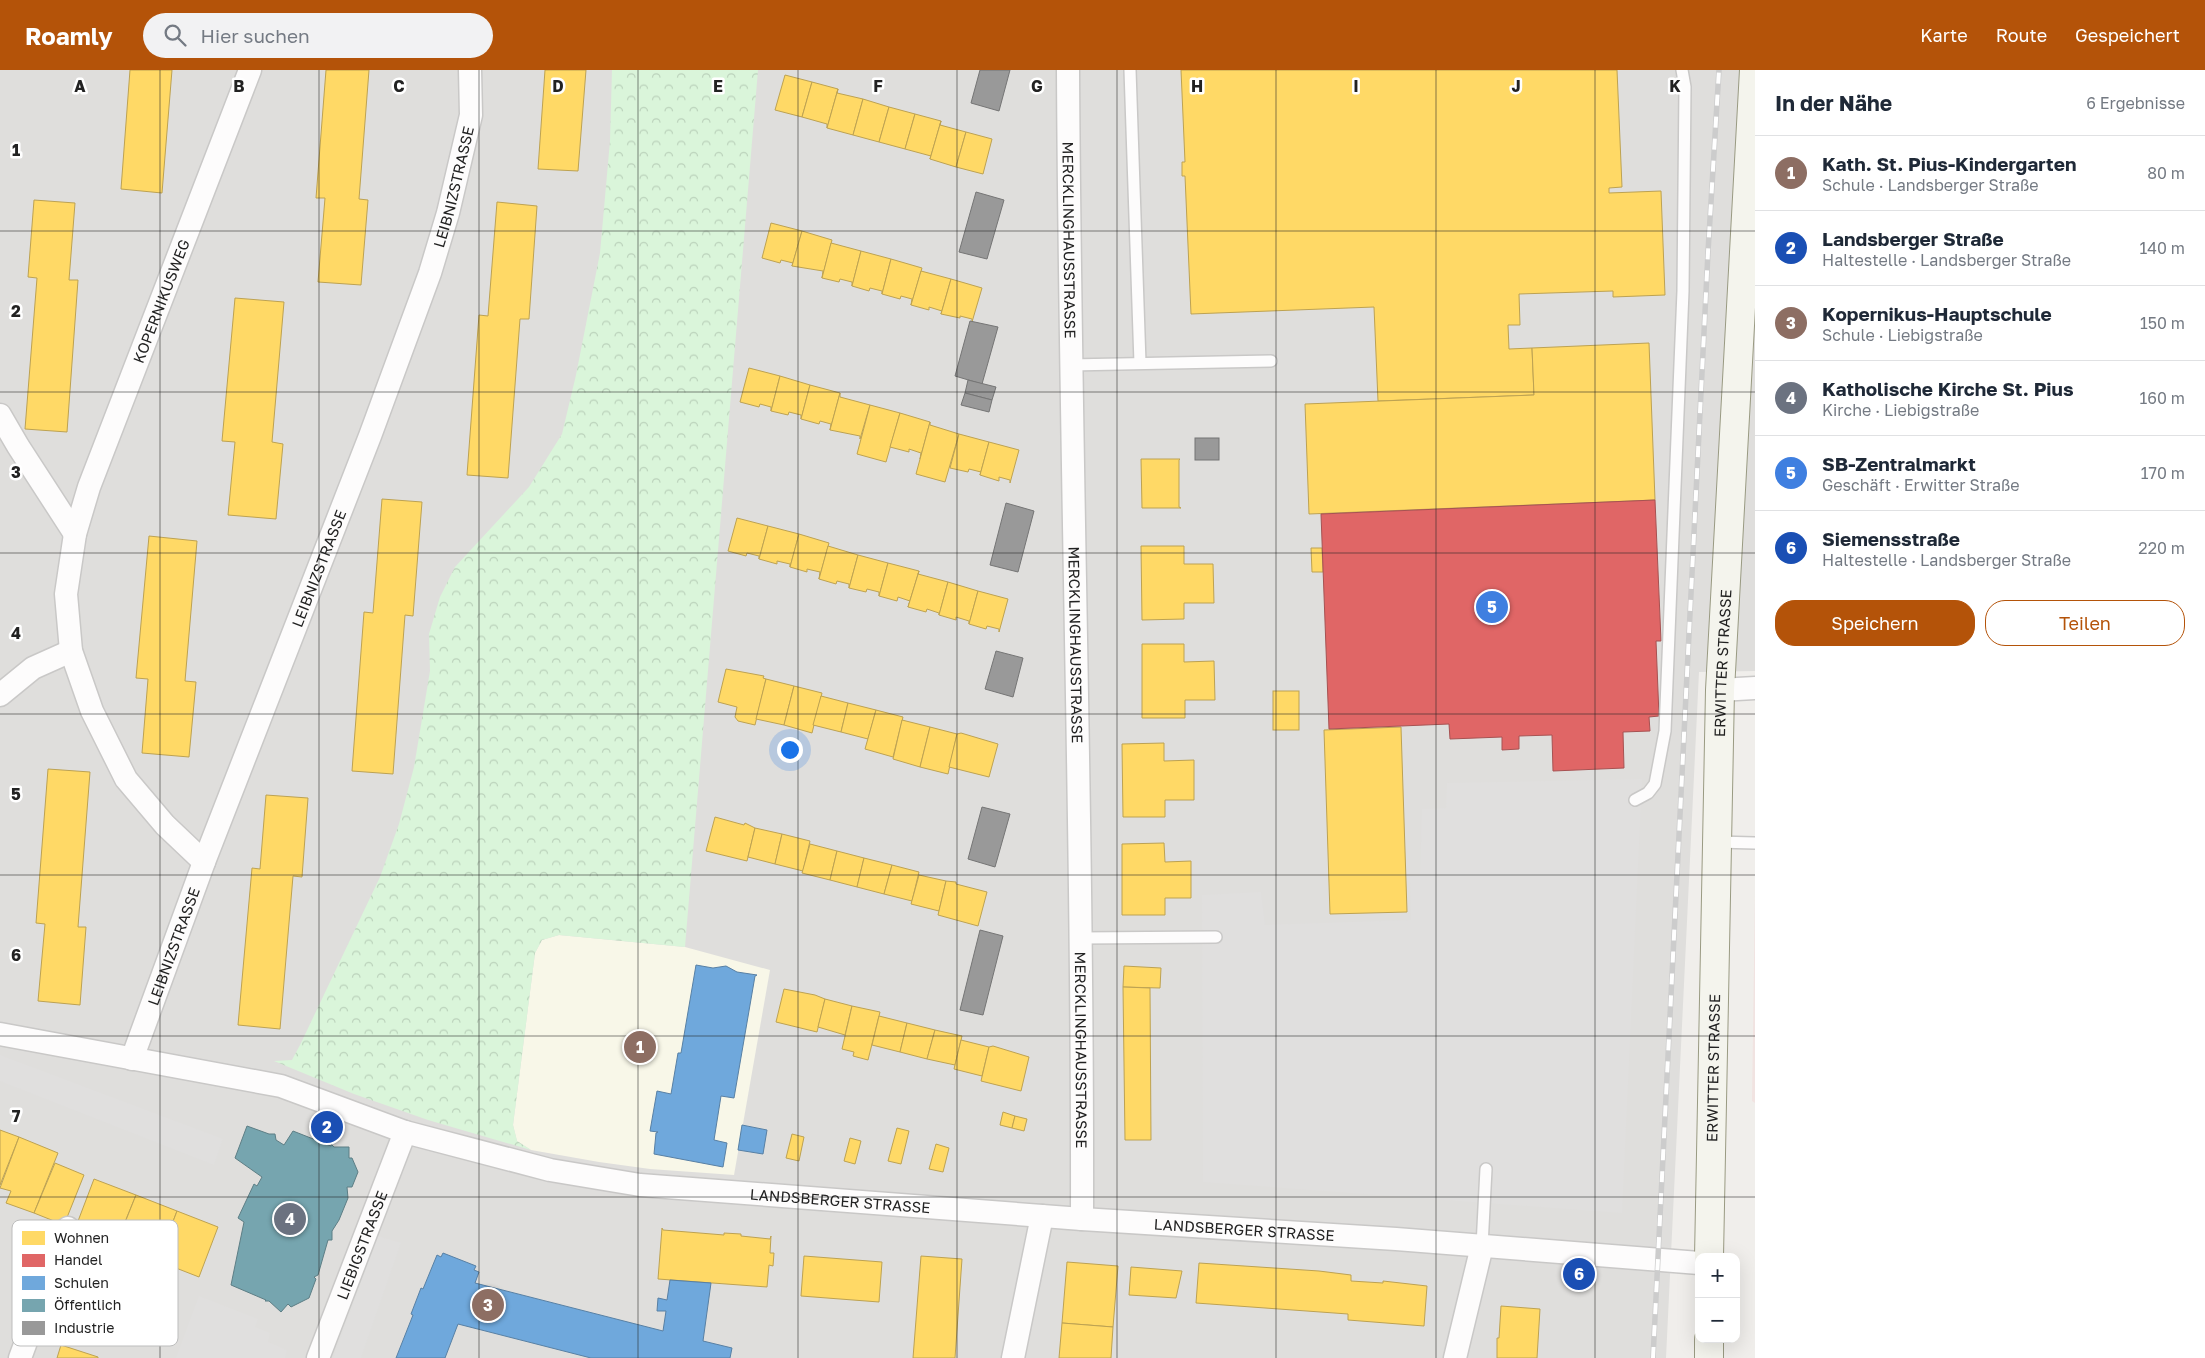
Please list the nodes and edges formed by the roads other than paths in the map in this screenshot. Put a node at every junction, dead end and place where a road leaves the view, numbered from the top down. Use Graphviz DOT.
graph roads {
  1 [pos="250,70"];
  2 [pos="470,70"];
  3 [pos="1068,70"];
  4 [pos="1130,70"];
  5 [pos="1682,70"];
  6 [pos="1754,70"];
  7 [pos="1270,361"];
  8 [pos="1140,364"];
  9 [pos="1070,365"];
  10 [pos="0,415"];
  11 [pos="75,534"];
  12 [pos="71,650"];
  13 [pos="1755,688"];
  14 [pos="1720,690"];
  15 [pos="0,695"];
  16 [pos="1635,800"];
  17 [pos="1717,842"];
  18 [pos="1755,842"];
  19 [pos="204,862"];
  20 [pos="1216,937"];
  21 [pos="1081,938"];
  22 [pos="0,1034"];
  23 [pos="132,1059"];
  24 [pos="405,1132"];
  25 [pos="1486,1169"];
  26 [pos="1042,1216"];
  27 [pos="1082,1219"];
  28 [pos="1482,1246"];
  29 [pos="1709,1253"];
  30 [pos="1695,1263"];
  31 [pos="1709,1343"];
  32 [pos="24,1346"];
  33 [pos="20,1358"];
  34 [pos="318,1358"];
  35 [pos="1013,1358"];
  36 [pos="1455,1358"];
  37 [pos="1709,1358"];
  1 -- 11 [label="street, KOPERNIKUSWEG"];
  2 -- 19 [label="street, LEIBNIZSTRASSE"];
  3 -- 9 [label="street, MERCKLINGHAUSSTRASSE"];
  4 -- 8 [label="lane"];
  5 -- 16 [label="lane"];
  6 -- 14 [label="main road, ERWITTER STRASSE"];
  7 -- 8 [label="lane"];
  8 -- 9 [label="lane"];
  9 -- 21 [label="street, MERCKLINGHAUSSTRASSE"];
  10 -- 11 [label="street"];
  11 -- 12 [label="street, KOPERNIKUSWEG"];
  12 -- 15 [label="street"];
  12 -- 19 [label="street, KOPERNIKUSWEG"];
  13 -- 14 [label="street"];
  14 -- 17 [label="main road, ERWITTER STRASSE"];
  17 -- 18 [label="lane"];
  17 -- 29 [label="main road, ERWITTER STRASSE"];
  19 -- 23 [label="street, LEIBNIZSTRASSE"];
  20 -- 21 [label="lane"];
  21 -- 27 [label="street, MERCKLINGHAUSSTRASSE"];
  22 -- 23 [label="street, LANDSBERGER STRASSE"];
  23 -- 24 [label="street, LANDSBERGER STRASSE"];
  24 -- 26 [label="street, LANDSBERGER STRASSE"];
  24 -- 34 [label="street, LIEBIGSTRASSE"];
  25 -- 28 [label="lane"];
  26 -- 27 [label="street, LANDSBERGER STRASSE"];
  26 -- 35 [label="street"];
  27 -- 28 [label="street, LANDSBERGER STRASSE"];
  28 -- 30 [label="street, LANDSBERGER STRASSE"];
  28 -- 36 [label="street"];
  31 -- 37 [label="main road"];
  32 -- 33 [label="street"];
}
